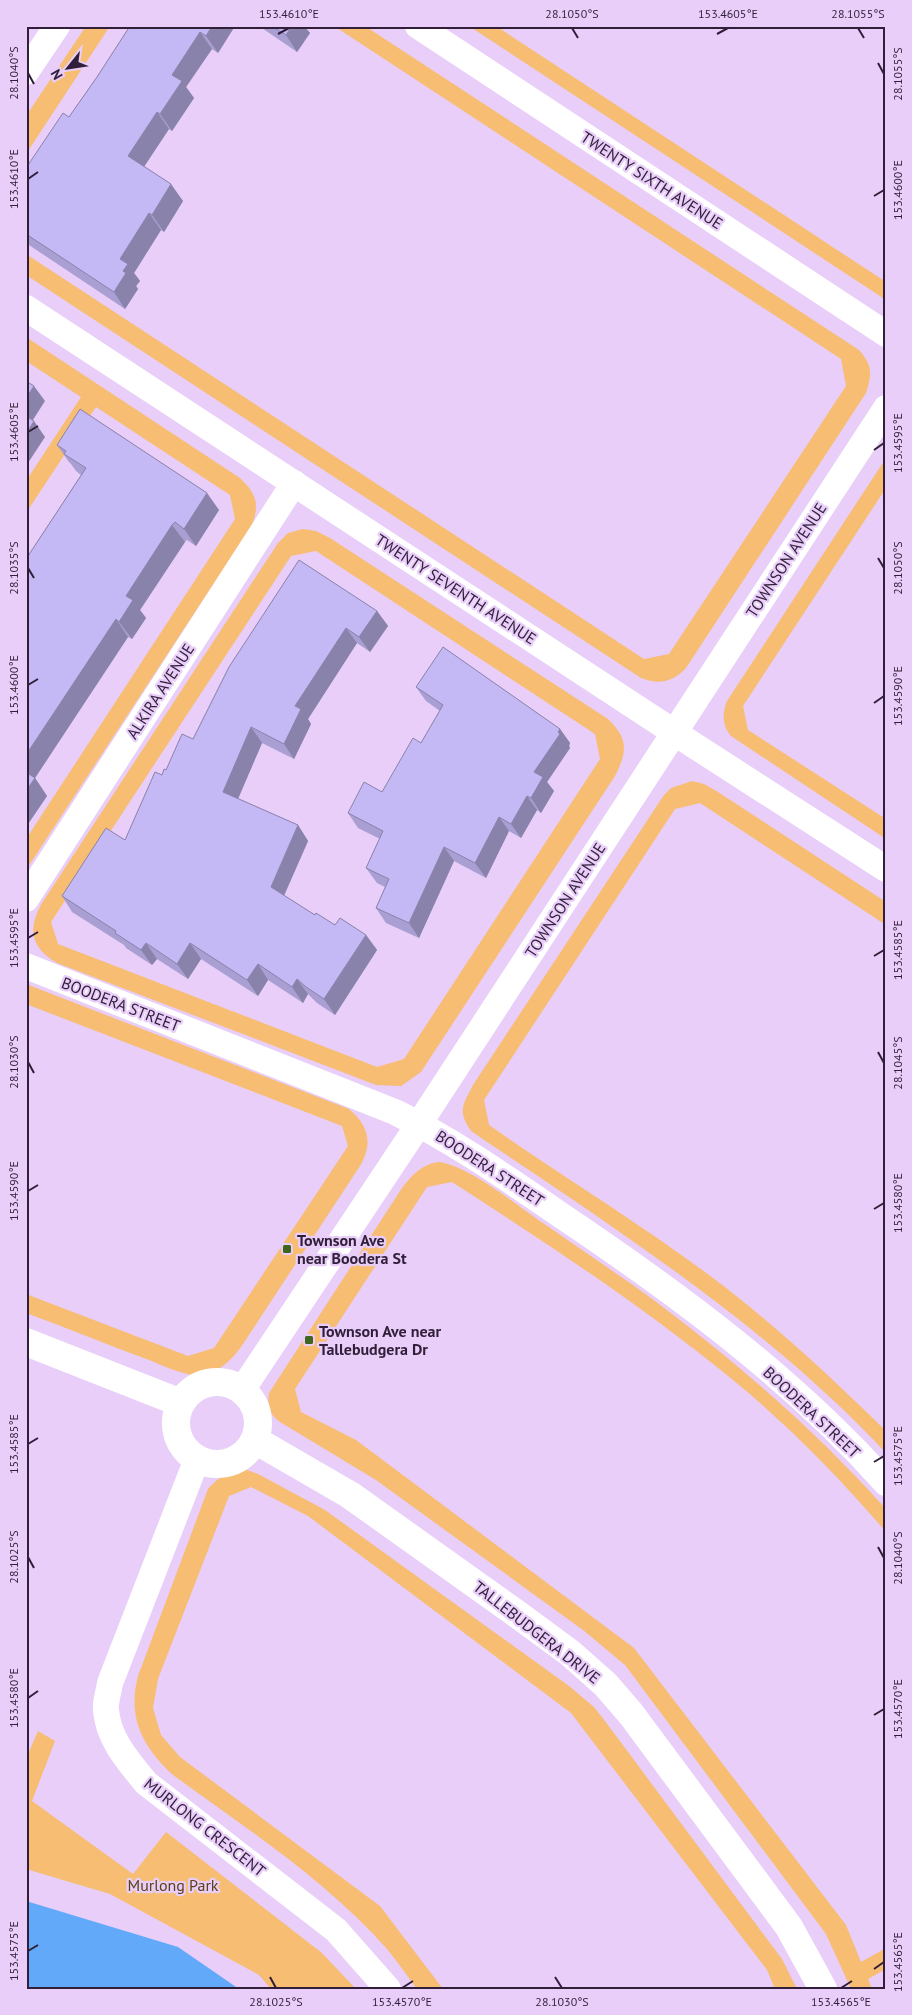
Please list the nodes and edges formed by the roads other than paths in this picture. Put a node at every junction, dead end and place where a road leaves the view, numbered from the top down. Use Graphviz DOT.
graph roads {
  1 [pos="57,26"];
  2 [pos="418,26"];
  3 [pos="26,72"];
  4 [pos="26,308"];
  5 [pos="886,334"];
  6 [pos="886,408"];
  7 [pos="294,483"];
  8 [pos="674,732"];
  9 [pos="886,869"];
  10 [pos="26,900"];
  11 [pos="26,966"];
  12 [pos="419,1124"];
  13 [pos="26,1342"];
  14 [pos="242,1390"];
  15 [pos="181,1403"];
  16 [pos="255,1440"];
  17 [pos="197,1459"];
  18 [pos="886,1483"];
  19 [pos="388,1989"];
  20 [pos="823,1989"];
  1 -- 3 [label="street"];
  2 -- 5 [label="street, TWENTY SIXTH AVENUE"];
  4 -- 7 [label="street, TWENTY SEVENTH AVENUE"];
  6 -- 8 [label="street, TOWNSON AVENUE"];
  7 -- 8 [label="street, TWENTY SEVENTH AVENUE"];
  7 -- 10 [label="street, ALKIRA AVENUE"];
  8 -- 9 [label="street, TWENTY SEVENTH AVENUE"];
  8 -- 12 [label="street, TOWNSON AVENUE"];
  11 -- 12 [label="street, BOODERA STREET"];
  12 -- 14 [label="street, TOWNSON AVENUE"];
  12 -- 18 [label="street, BOODERA STREET"];
  13 -- 15 [label="street"];
  14 -- 15 [label="street"];
  14 -- 16 [label="street"];
  15 -- 17 [label="street"];
  16 -- 17 [label="street"];
  16 -- 20 [label="street, TALLEBUDGERA DRIVE"];
  17 -- 19 [label="street, MURLONG CRESCENT"];
}
